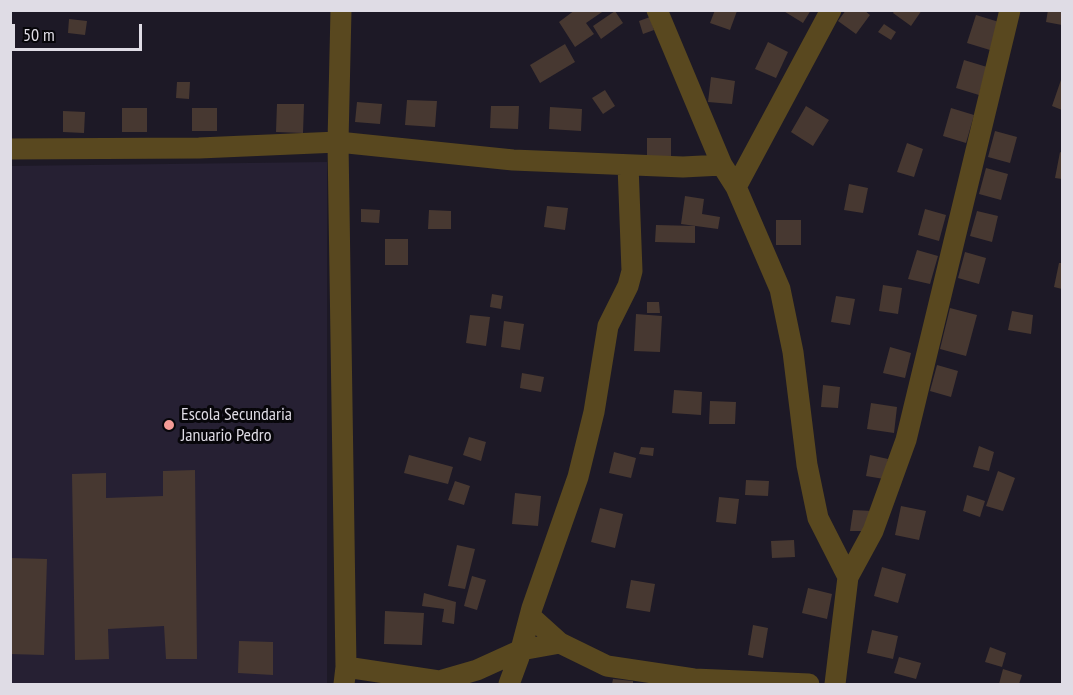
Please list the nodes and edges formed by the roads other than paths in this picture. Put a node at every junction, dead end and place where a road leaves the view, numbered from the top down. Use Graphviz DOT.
graph roads {
  1 [pos="341,10"];
  2 [pos="831,10"];
  3 [pos="1010,10"];
  4 [pos="660,13"];
  5 [pos="338,142"];
  6 [pos="10,149"];
  7 [pos="628,165"];
  8 [pos="722,165"];
  9 [pos="736,187"];
  10 [pos="848,577"];
  11 [pos="530,616"];
  12 [pos="560,643"];
  13 [pos="521,650"];
  14 [pos="345,676"];
  15 [pos="508,684"];
  16 [pos="809,684"];
  17 [pos="836,684"];
  1 -- 5 [label="street"];
  2 -- 9 [label="street"];
  3 -- 10 [label="street"];
  4 -- 8 [label="street"];
  5 -- 6 [label="street"];
  5 -- 7 [label="street"];
  5 -- 14 [label="street"];
  7 -- 8 [label="street"];
  7 -- 11 [label="street"];
  8 -- 9 [label="street"];
  9 -- 10 [label="street"];
  10 -- 17 [label="street"];
  11 -- 12 [label="street"];
  11 -- 13 [label="street"];
  12 -- 13 [label="street"];
  12 -- 16 [label="street"];
  13 -- 14 [label="street"];
  13 -- 15 [label="street"];
}
